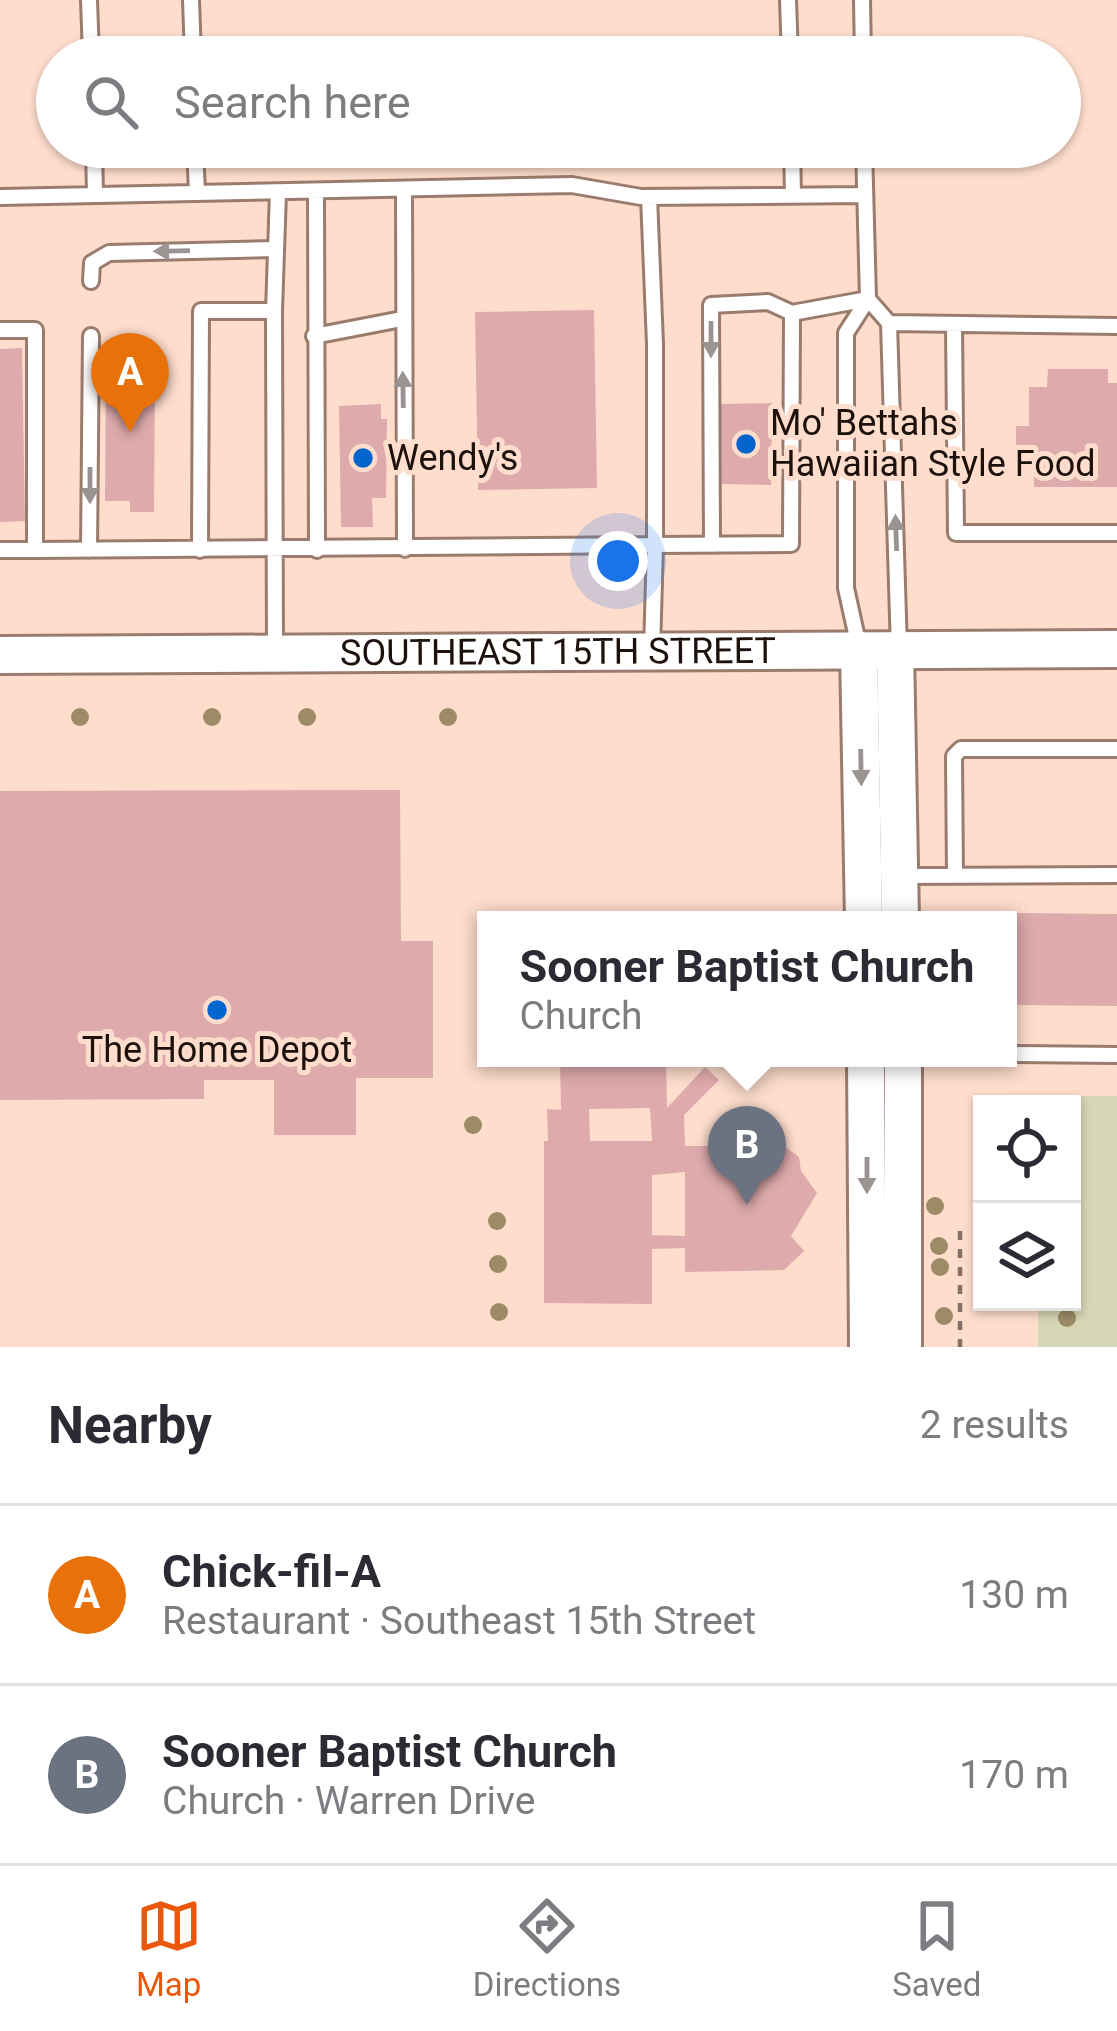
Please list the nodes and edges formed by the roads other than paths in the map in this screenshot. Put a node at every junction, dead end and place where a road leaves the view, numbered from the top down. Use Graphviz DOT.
graph roads {
  1 [pos="89,0"];
  2 [pos="191,0"];
  3 [pos="788,0"];
  4 [pos="862,0"];
  5 [pos="90,36"];
  6 [pos="192,36"];
  7 [pos="789,36"];
  8 [pos="863,36"];
  9 [pos="94,168"];
  10 [pos="196,168"];
  11 [pos="793,168"];
  12 [pos="864,168"];
  13 [pos="404,189"];
  14 [pos="316,191"];
  15 [pos="278,192"];
  16 [pos="197,193"];
  17 [pos="794,194"];
  18 [pos="95,195"];
  19 [pos="864,195"];
  20 [pos="649,196"];
  21 [pos="0,197"];
  22 [pos="274,249"];
  23 [pos="92,281"];
  24 [pos="868,299"];
  25 [pos="274,310"];
  26 [pos="792,313"];
  27 [pos="402,320"];
  28 [pos="889,323"];
  29 [pos="954,325"];
  30 [pos="1117,326"];
  31 [pos="0,330"];
  32 [pos="91,336"];
  33 [pos="314,336"];
  34 [pos="1117,532"];
  35 [pos="655,545"];
  36 [pos="712,545"];
  37 [pos="405,549"];
  38 [pos="0,550"];
  39 [pos="35,550"];
  40 [pos="89,550"];
  41 [pos="200,550"];
  42 [pos="317,550"];
  43 [pos="272,551"];
  44 [pos="1117,649"];
  45 [pos="884,650"];
  46 [pos="652,651"];
  47 [pos="275,653"];
  48 [pos="0,655"];
  49 [pos="1117,748"];
  50 [pos="1117,874"];
  51 [pos="899,876"];
  52 [pos="955,876"];
  53 [pos="865,911"];
  54 [pos="900,911"];
  55 [pos="1017,1054"];
  56 [pos="1117,1054"];
  57 [pos="867,1067"];
  58 [pos="902,1067"];
  59 [pos="886,1332"];
  1 -- 5 [label="lane"];
  2 -- 6 [label="lane"];
  3 -- 7 [label="lane"];
  4 -- 8 [label="lane"];
  9 -- 18 [label="lane"];
  10 -- 16 [label="lane"];
  11 -- 17 [label="lane"];
  12 -- 19 [label="lane"];
  13 -- 14 [label="lane"];
  13 -- 20 [label="lane"];
  13 -- 27 [label="lane"];
  14 -- 15 [label="lane"];
  14 -- 33 [label="lane"];
  15 -- 16 [label="lane"];
  15 -- 22 [label="lane"];
  16 -- 18 [label="lane"];
  17 -- 19 [label="lane"];
  17 -- 20 [label="lane"];
  18 -- 21 [label="lane"];
  19 -- 24 [label="lane"];
  20 -- 35 [label="lane"];
  22 -- 23 [label="lane, one-way"];
  22 -- 25 [label="lane"];
  24 -- 26 [label="lane"];
  24 -- 28 [label="lane"];
  24 -- 45 [label="lane"];
  25 -- 41 [label="lane"];
  25 -- 43 [label="lane"];
  26 -- 36 [label="lane"];
  26 -- 36 [label="lane, one-way"];
  27 -- 33 [label="lane"];
  37 -- 27 [label="lane, one-way"];
  28 -- 29 [label="lane"];
  45 -- 28 [label="lane, one-way"];
  29 -- 30 [label="lane"];
  29 -- 34 [label="lane"];
  31 -- 39 [label="lane"];
  32 -- 40 [label="lane, one-way"];
  33 -- 42 [label="lane"];
  35 -- 36 [label="lane"];
  35 -- 37 [label="lane"];
  35 -- 46 [label="lane"];
  37 -- 42 [label="lane"];
  38 -- 39 [label="lane"];
  39 -- 40 [label="lane"];
  40 -- 41 [label="lane"];
  41 -- 43 [label="lane"];
  42 -- 43 [label="lane"];
  43 -- 47 [label="lane"];
  44 -- 45 [label="main road, SOUTHEAST 15TH STREET"];
  45 -- 46 [label="main road, SOUTHEAST 15TH STREET"];
  45 -- 51 [label="main road"];
  45 -- 53 [label="main road, one-way"];
  46 -- 47 [label="main road, SOUTHEAST 15TH STREET"];
  47 -- 48 [label="main road, SOUTHEAST 15TH STREET"];
  49 -- 52 [label="lane"];
  50 -- 52 [label="lane"];
  51 -- 52 [label="lane"];
  51 -- 54 [label="main road"];
  55 -- 56 [label="lane"];
  57 -- 59 [label="main road, one-way"];
  58 -- 59 [label="main road"];
}
